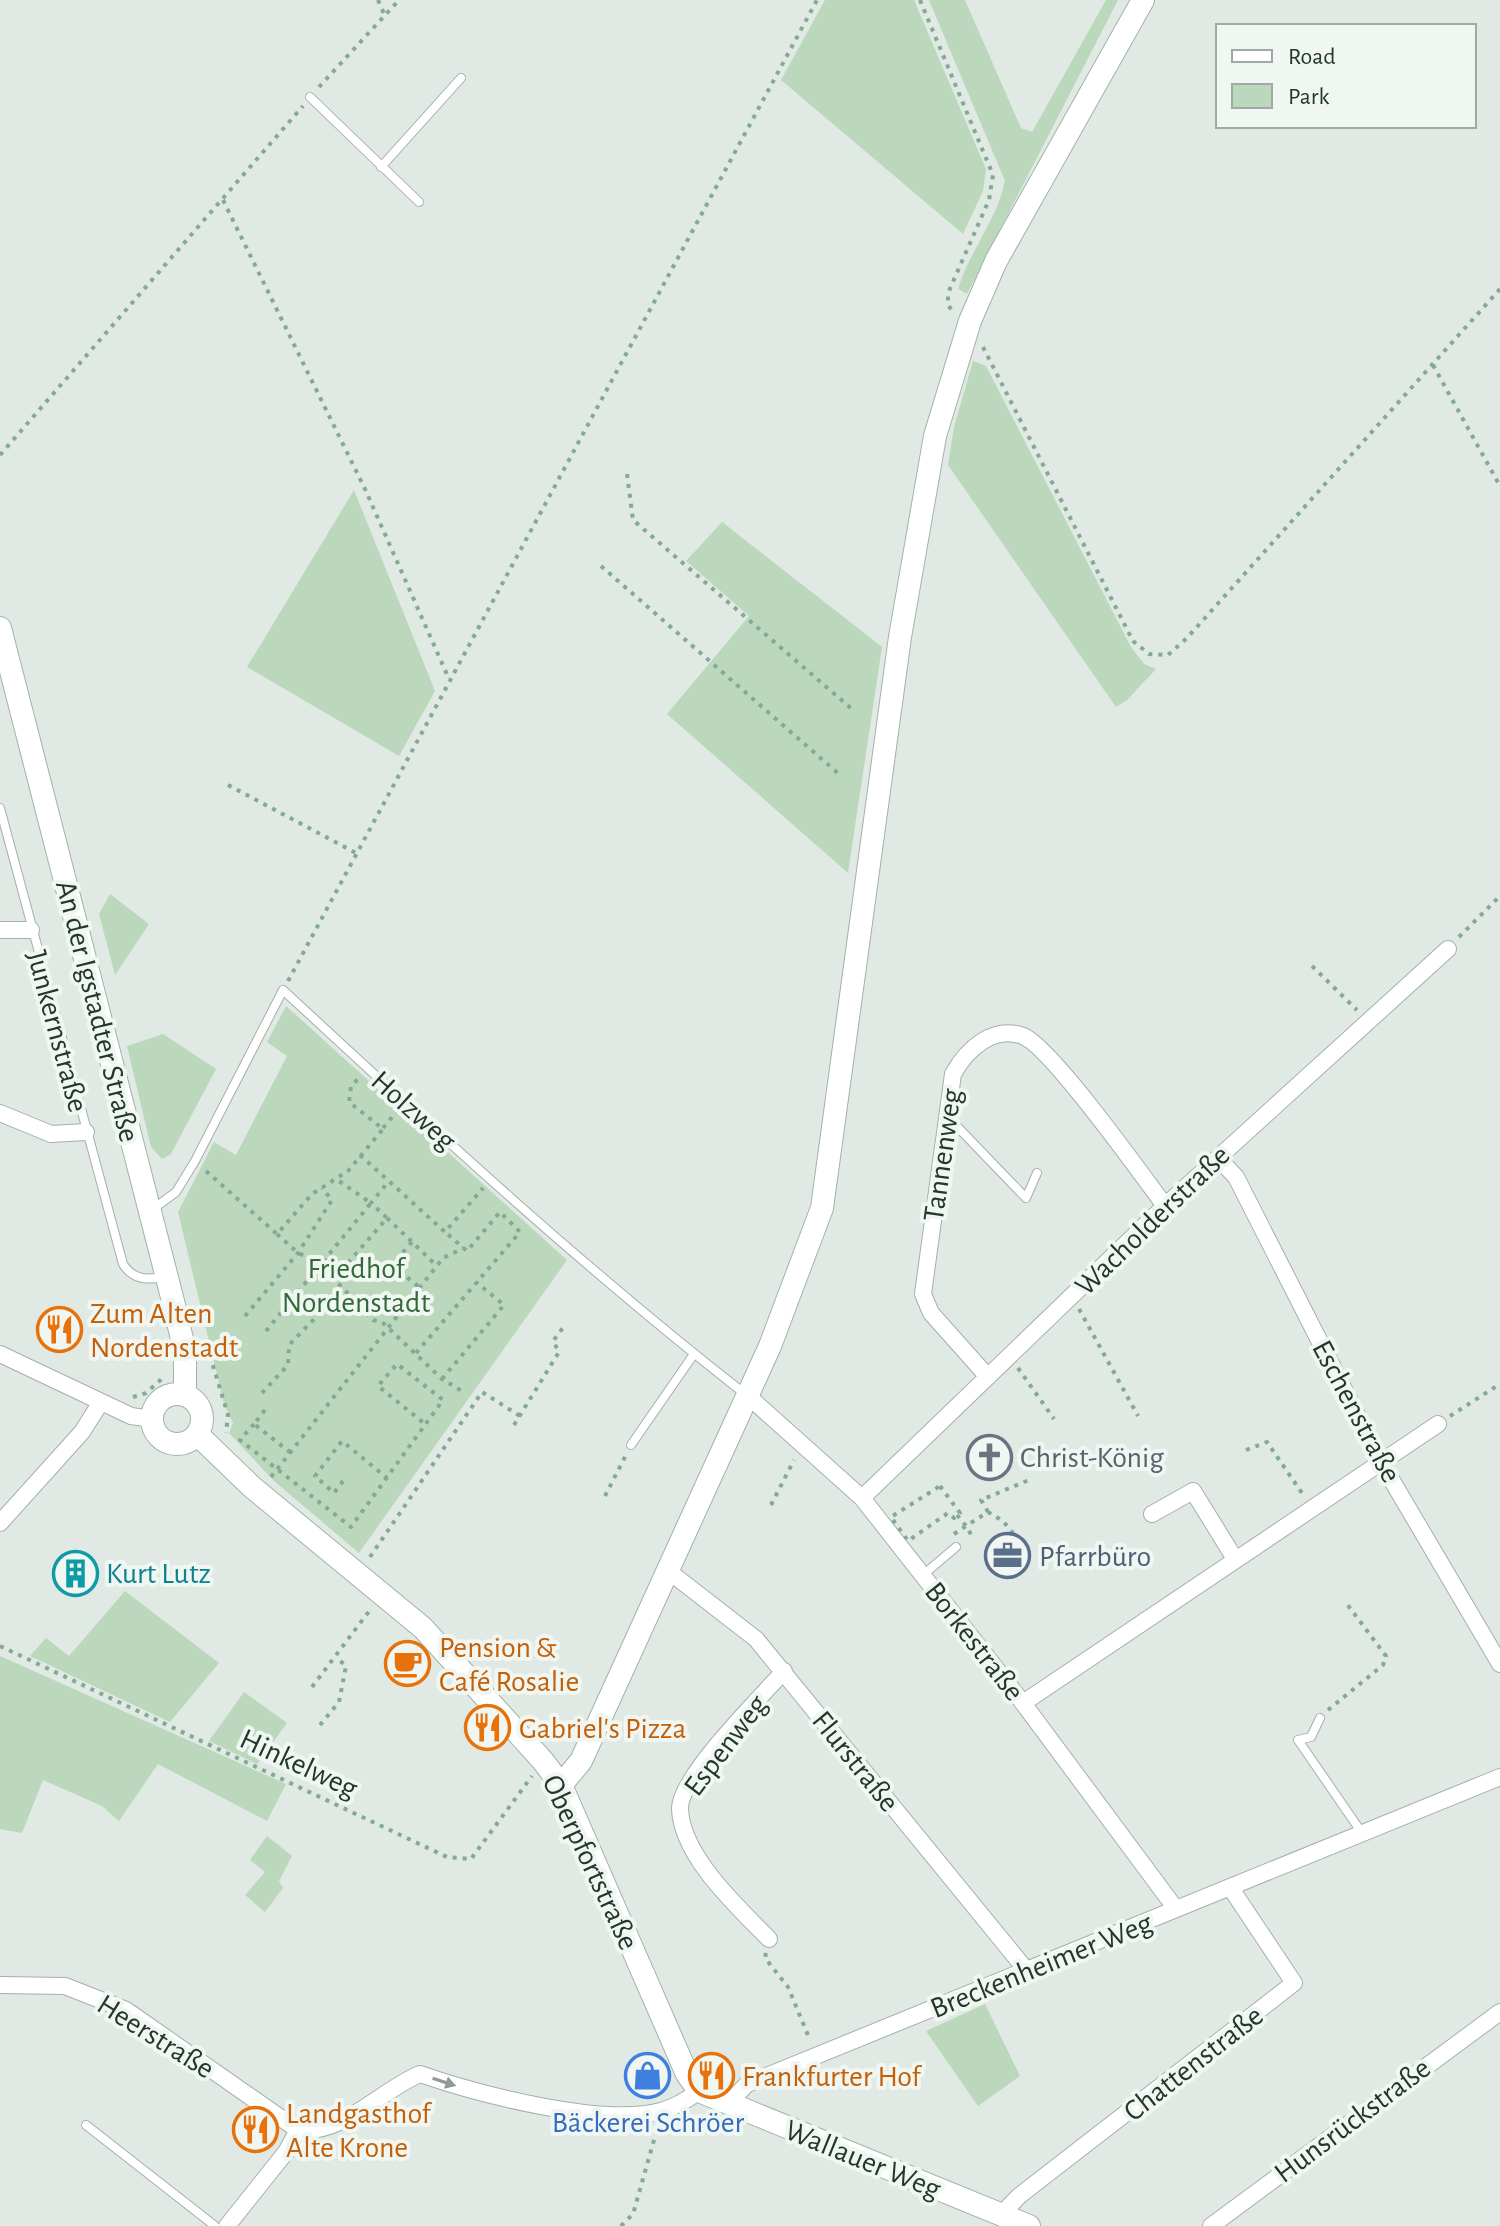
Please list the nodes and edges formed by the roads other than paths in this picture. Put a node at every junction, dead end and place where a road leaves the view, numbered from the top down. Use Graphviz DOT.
graph roads {
  1 [pos="1143,0"];
  2 [pos="461,78"];
  3 [pos="310,97"];
  4 [pos="381,167"];
  5 [pos="419,202"];
  6 [pos="0,628"];
  7 [pos="0,808"];
  8 [pos="0,930"];
  9 [pos="31,930"];
  10 [pos="1448,949"];
  11 [pos="0,1113"];
  12 [pos="946,1115"];
  13 [pos="86,1132"];
  14 [pos="1218,1158"];
  15 [pos="1037,1173"];
  16 [pos="1165,1206"];
  17 [pos="149,1211"];
  18 [pos="167,1276"];
  19 [pos="0,1354"];
  20 [pos="694,1354"];
  21 [pos="988,1377"];
  22 [pos="185,1395"];
  23 [pos="748,1396"];
  24 [pos="101,1402"];
  25 [pos="141,1418"];
  26 [pos="1438,1424"];
  27 [pos="197,1434"];
  28 [pos="631,1445"];
  29 [pos="1381,1462"];
  30 [pos="862,1498"];
  31 [pos="1152,1514"];
  32 [pos="0,1523"];
  33 [pos="956,1547"];
  34 [pos="1235,1559"];
  35 [pos="667,1570"];
  36 [pos="923,1575"];
  37 [pos="1500,1664"];
  38 [pos="784,1671"];
  39 [pos="1023,1703"];
  40 [pos="1320,1718"];
  41 [pos="1500,1777"];
  42 [pos="561,1785"];
  43 [pos="1362,1833"];
  44 [pos="1230,1887"];
  45 [pos="1176,1909"];
  46 [pos="769,1939"];
  47 [pos="1027,1971"];
  48 [pos="0,1985"];
  49 [pos="1498,2018"];
  50 [pos="699,2091"];
  51 [pos="727,2105"];
  52 [pos="86,2125"];
  53 [pos="298,2130"];
  54 [pos="1001,2215"];
  55 [pos="215,2226"];
  56 [pos="227,2226"];
  57 [pos="1029,2226"];
  58 [pos="1211,2226"];
  1 -- 23 [label="main road"];
  2 -- 4 [label="lane"];
  3 -- 4 [label="lane"];
  4 -- 5 [label="lane"];
  6 -- 17 [label="main road, An der Igstadter Straße"];
  7 -- 9 [label="lane, Junkernstraße"];
  8 -- 9 [label="street, Junkernstraße"];
  9 -- 13 [label="lane, Junkernstraße"];
  10 -- 14 [label="street, Wacholderstraße"];
  11 -- 13 [label="street, Junkernstraße"];
  12 -- 15 [label="lane"];
  12 -- 16 [label="street, Tannenweg"];
  12 -- 21 [label="street, Tannenweg"];
  13 -- 18 [label="lane, Junkernstraße"];
  14 -- 16 [label="street, Wacholderstraße"];
  14 -- 29 [label="street, Eschenstraße"];
  16 -- 21 [label="street, Wacholderstraße"];
  17 -- 18 [label="main road, An der Igstadter Straße"];
  17 -- 20 [label="lane, Holzweg"];
  18 -- 22 [label="main road, An der Igstadter Straße"];
  19 -- 24 [label="street"];
  20 -- 23 [label="lane, Holzweg"];
  20 -- 28 [label="lane"];
  21 -- 30 [label="street, Wacholderstraße"];
  22 -- 25 [label="main road"];
  22 -- 27 [label="main road"];
  23 -- 30 [label="street, Borkestraße"];
  23 -- 35 [label="main road"];
  24 -- 25 [label="street"];
  24 -- 32 [label="street"];
  25 -- 27 [label="main road"];
  26 -- 29 [label="street"];
  27 -- 42 [label="main road, Oberpfortstraße"];
  29 -- 34 [label="street"];
  29 -- 37 [label="street, Eschenstraße"];
  30 -- 36 [label="street, Borkestraße"];
  31 -- 34 [label="street"];
  33 -- 36 [label="lane"];
  34 -- 39 [label="street"];
  35 -- 38 [label="street, Flurstraße"];
  35 -- 42 [label="main road"];
  36 -- 39 [label="street, Borkestraße"];
  38 -- 46 [label="street, Espenweg"];
  38 -- 47 [label="street, Flurstraße"];
  39 -- 45 [label="street, Borkestraße"];
  40 -- 43 [label="lane"];
  41 -- 43 [label="street, Breckenheimer Weg"];
  42 -- 50 [label="main road, Oberpfortstraße"];
  43 -- 44 [label="street, Breckenheimer Weg"];
  44 -- 45 [label="street, Breckenheimer Weg"];
  44 -- 54 [label="street, Chattenstraße"];
  45 -- 47 [label="street, Breckenheimer Weg"];
  47 -- 51 [label="street, Breckenheimer Weg"];
  48 -- 53 [label="street, Heerstraße"];
  49 -- 58 [label="street, Hunsrückstraße"];
  50 -- 51 [label="main road, Wallauer Weg"];
  53 -- 50 [label="street, one-way"];
  51 -- 54 [label="main road, Wallauer Weg"];
  52 -- 55 [label="lane"];
  53 -- 56 [label="street"];
  54 -- 57 [label="main road, Wallauer Weg"];
}
